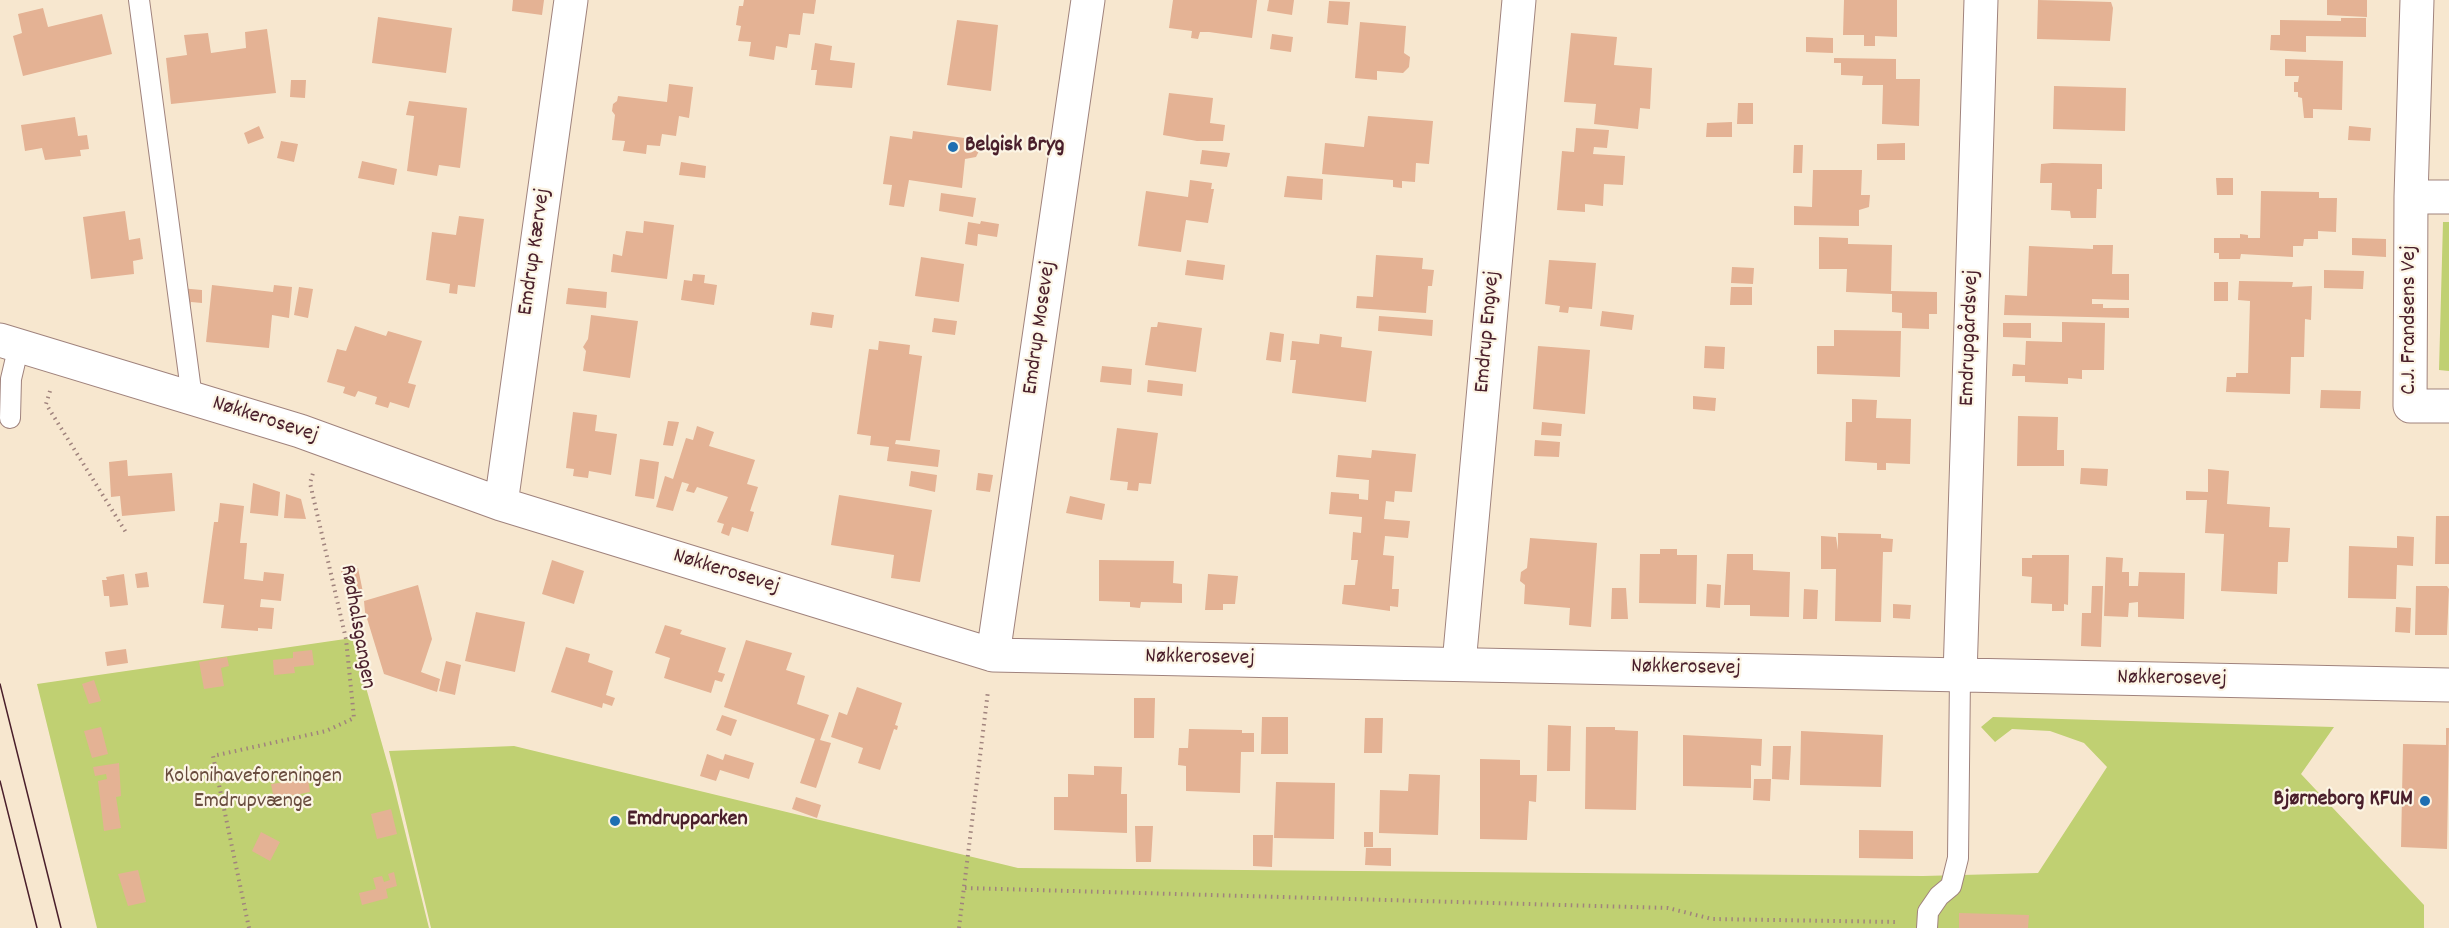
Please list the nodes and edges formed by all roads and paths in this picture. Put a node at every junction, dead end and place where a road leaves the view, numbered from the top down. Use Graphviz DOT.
graph roads {
  1 [pos="139,0"];
  2 [pos="571,0"];
  3 [pos="1088,0"];
  4 [pos="1519,0"];
  5 [pos="1981,0"];
  6 [pos="2417,0"];
  7 [pos="2411,197"];
  8 [pos="2449,197"];
  9 [pos="9,343"];
  10 [pos="60,358"];
  11 [pos="192,398"];
  12 [pos="2449,406"];
  13 [pos="10,418"];
  14 [pos="324,439"];
  15 [pos="501,504"];
  16 [pos="127,534"];
  17 [pos="993,655"];
  18 [pos="1459,664"];
  19 [pos="1960,676"];
  20 [pos="2449,686"];
  21 [pos="965,888"];
  22 [pos="1927,925"];
  23 [pos="249,928"];
  24 [pos="959,928"];
  1 -- 11 [label="lane"];
  2 -- 15 [label="street, Emdrup Kærvej"];
  3 -- 17 [label="street, Emdrup Mosevej"];
  4 -- 18 [label="street, Emdrup Engvej"];
  5 -- 19 [label="street, Emdrupgårdsvej"];
  6 -- 7 [label="street, C.J. Frandsens Vej"];
  7 -- 8 [label="street"];
  7 -- 12 [label="street, C.J. Frandsens Vej"];
  9 -- 10 [label="street, Nøkkerosevej"];
  9 -- 13 [label="lane"];
  10 -- 11 [label="street, Nøkkerosevej"];
  10 -- 16 [label="path"];
  11 -- 14 [label="street, Nøkkerosevej"];
  14 -- 15 [label="street, Nøkkerosevej"];
  14 -- 23 [label="path, Rødhalsgangen"];
  15 -- 17 [label="street, Nøkkerosevej"];
  17 -- 18 [label="street, Nøkkerosevej"];
  17 -- 21 [label="path"];
  18 -- 19 [label="street, Nøkkerosevej"];
  19 -- 20 [label="street, Nøkkerosevej"];
  19 -- 22 [label="lane"];
  21 -- 22 [label="path"];
  21 -- 24 [label="path"];
}
